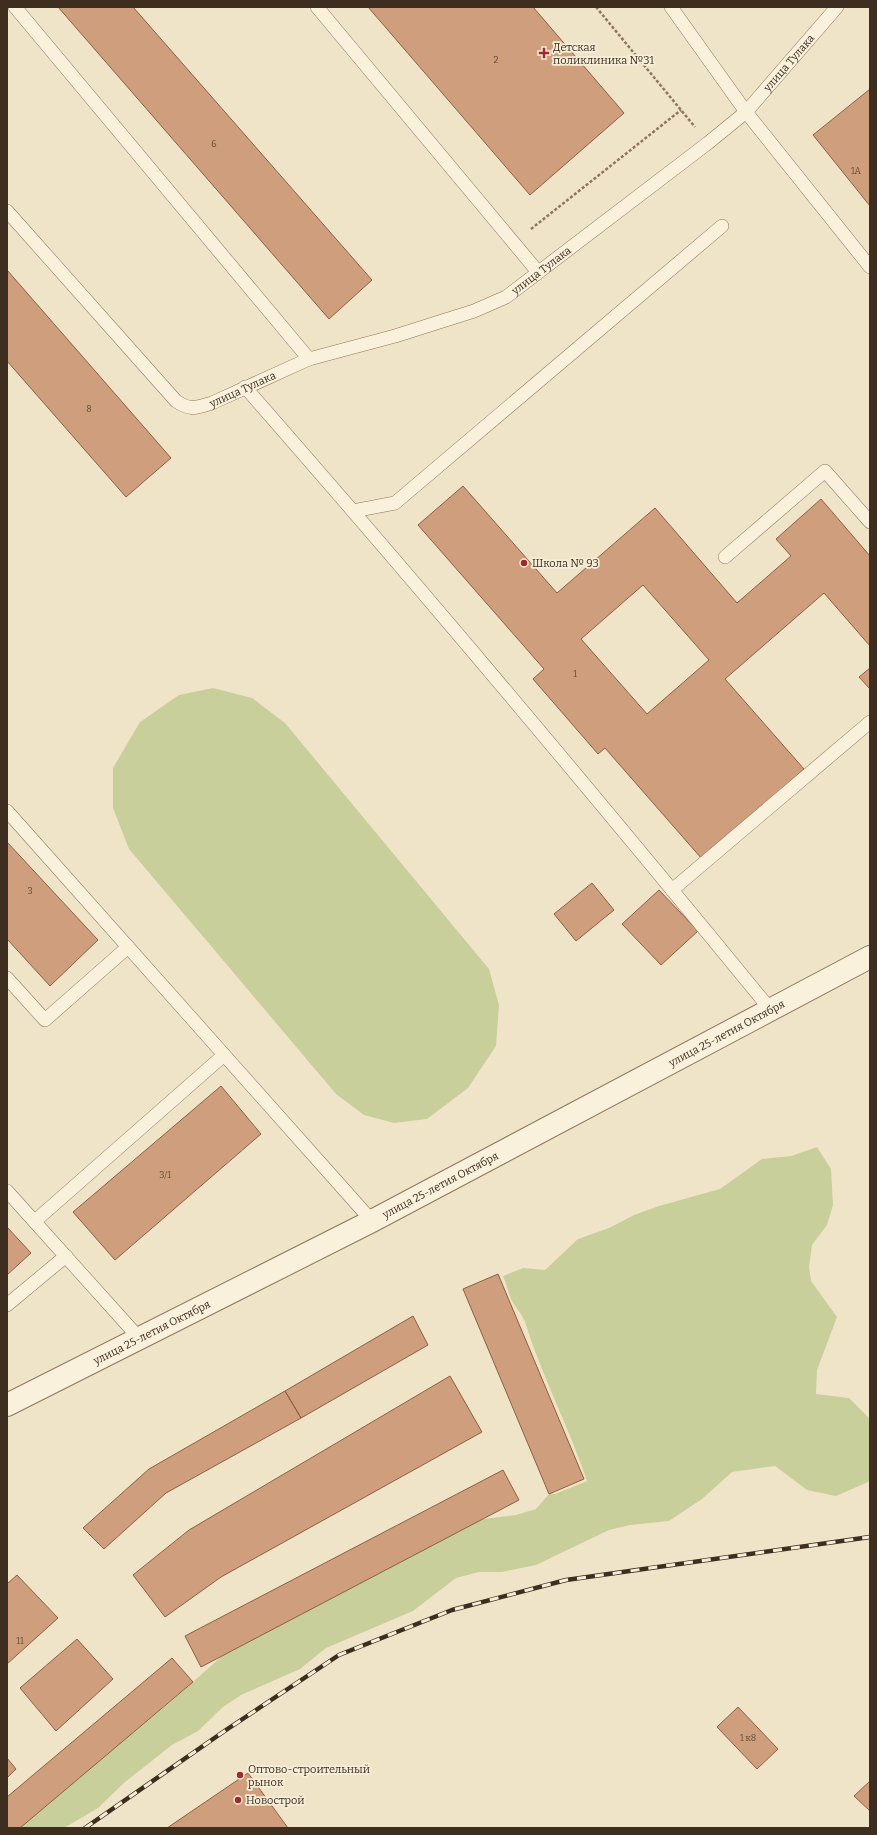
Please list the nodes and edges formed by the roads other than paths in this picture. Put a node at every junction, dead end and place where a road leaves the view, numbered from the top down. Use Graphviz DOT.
graph roads {
  1 [pos="15,7"];
  2 [pos="317,7"];
  3 [pos="671,7"];
  4 [pos="837,7"];
  5 [pos="746,112"];
  6 [pos="7,211"];
  7 [pos="722,226"];
  8 [pos="870,267"];
  9 [pos="538,272"];
  10 [pos="309,359"];
  11 [pos="245,387"];
  12 [pos="353,511"];
  13 [pos="870,522"];
  14 [pos="725,557"];
  15 [pos="870,722"];
  16 [pos="7,811"];
  17 [pos="672,890"];
  18 [pos="128,947"];
  19 [pos="870,957"];
  20 [pos="7,978"];
  21 [pos="770,1009"];
  22 [pos="224,1055"];
  23 [pos="7,1190"];
  24 [pos="35,1221"];
  25 [pos="372,1222"];
  26 [pos="66,1256"];
  27 [pos="7,1305"];
  28 [pos="140,1339"];
  29 [pos="7,1405"];
  1 -- 10 [label="lane"];
  2 -- 9 [label="lane"];
  3 -- 5 [label="lane"];
  4 -- 5 [label="lane, улица Тулака"];
  5 -- 8 [label="lane"];
  5 -- 9 [label="lane, улица Тулака"];
  6 -- 11 [label="lane, улица Тулака"];
  7 -- 12 [label="lane"];
  9 -- 10 [label="lane, улица Тулака"];
  10 -- 11 [label="lane, улица Тулака"];
  11 -- 12 [label="lane"];
  12 -- 17 [label="lane"];
  13 -- 14 [label="lane"];
  15 -- 17 [label="lane"];
  16 -- 18 [label="lane"];
  17 -- 21 [label="lane"];
  18 -- 20 [label="lane"];
  18 -- 22 [label="lane"];
  19 -- 21 [label="street, улица 25-летия Октября"];
  21 -- 25 [label="street, улица 25-летия Октября"];
  22 -- 24 [label="lane"];
  22 -- 25 [label="lane"];
  23 -- 24 [label="lane"];
  24 -- 26 [label="lane"];
  25 -- 28 [label="street, улица 25-летия Октября"];
  26 -- 27 [label="lane"];
  26 -- 28 [label="lane"];
  28 -- 29 [label="street, улица 25-летия Октября"];
}
